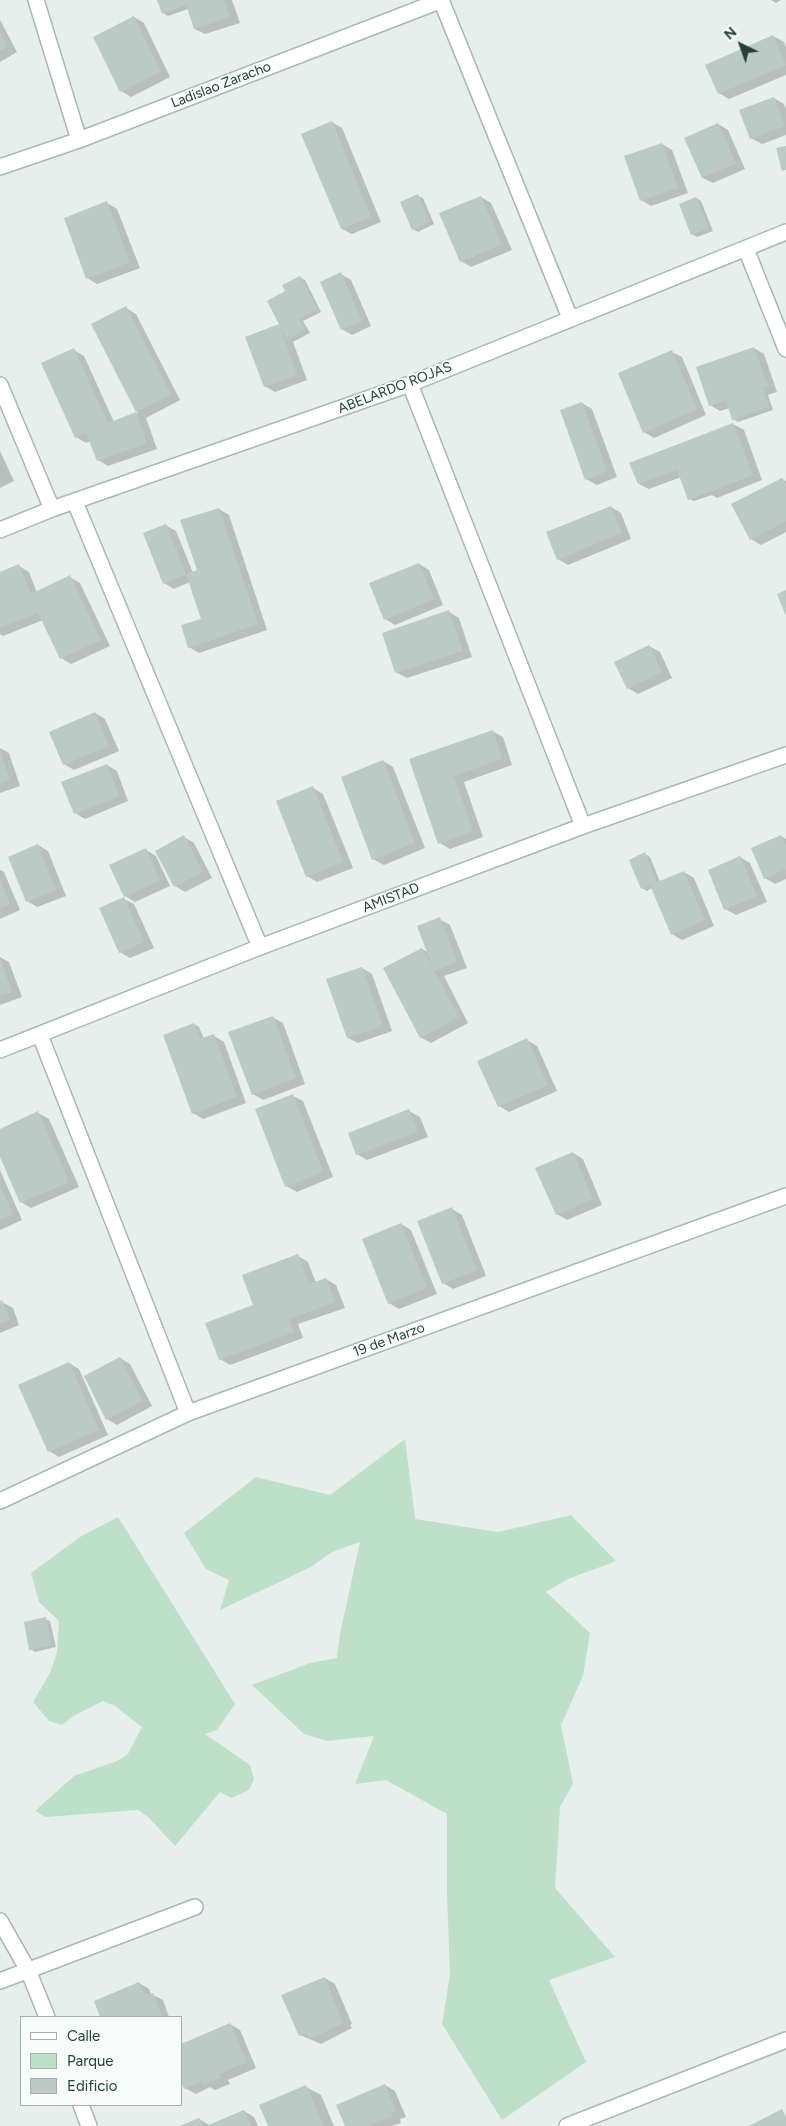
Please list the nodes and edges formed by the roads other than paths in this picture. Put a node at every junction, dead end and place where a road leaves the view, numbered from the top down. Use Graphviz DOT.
graph roads {
  1 [pos="36,0"];
  2 [pos="441,0"];
  3 [pos="79,140"];
  4 [pos="0,167"];
  5 [pos="786,232"];
  6 [pos="746,249"];
  7 [pos="570,318"];
  8 [pos="786,349"];
  9 [pos="410,384"];
  10 [pos="0,385"];
  11 [pos="75,502"];
  12 [pos="52,509"];
  13 [pos="0,530"];
  14 [pos="786,755"];
  15 [pos="582,826"];
  16 [pos="260,947"];
  17 [pos="40,1036"];
  18 [pos="0,1050"];
  19 [pos="786,1196"];
  20 [pos="188,1413"];
  21 [pos="0,1501"];
  22 [pos="195,1907"];
  23 [pos="0,1921"];
  24 [pos="28,1970"];
  25 [pos="0,1981"];
  26 [pos="46,2016"];
  27 [pos="786,2040"];
  28 [pos="81,2106"];
  29 [pos="573,2125"];
  30 [pos="89,2126"];
  1 -- 3 [label="street"];
  2 -- 3 [label="street, Ladislao Zaracho"];
  2 -- 7 [label="street"];
  3 -- 4 [label="street, Ladislao Zaracho"];
  5 -- 6 [label="street, ABELARDO ROJAS"];
  6 -- 7 [label="street, ABELARDO ROJAS"];
  6 -- 8 [label="street"];
  7 -- 9 [label="street, ABELARDO ROJAS"];
  9 -- 11 [label="street, ABELARDO ROJAS"];
  9 -- 15 [label="street"];
  10 -- 12 [label="street"];
  11 -- 12 [label="street, ABELARDO ROJAS"];
  11 -- 16 [label="street"];
  12 -- 13 [label="street, ABELARDO ROJAS"];
  14 -- 15 [label="street, AMISTAD"];
  15 -- 16 [label="street, AMISTAD"];
  16 -- 17 [label="street, AMISTAD"];
  17 -- 18 [label="street, AMISTAD"];
  17 -- 20 [label="street"];
  19 -- 20 [label="street, 19 de Marzo"];
  20 -- 21 [label="street, 19 de Marzo"];
  22 -- 24 [label="street"];
  23 -- 24 [label="street"];
  24 -- 25 [label="street"];
  24 -- 26 [label="street"];
  27 -- 29 [label="street"];
  28 -- 30 [label="street"];
}
